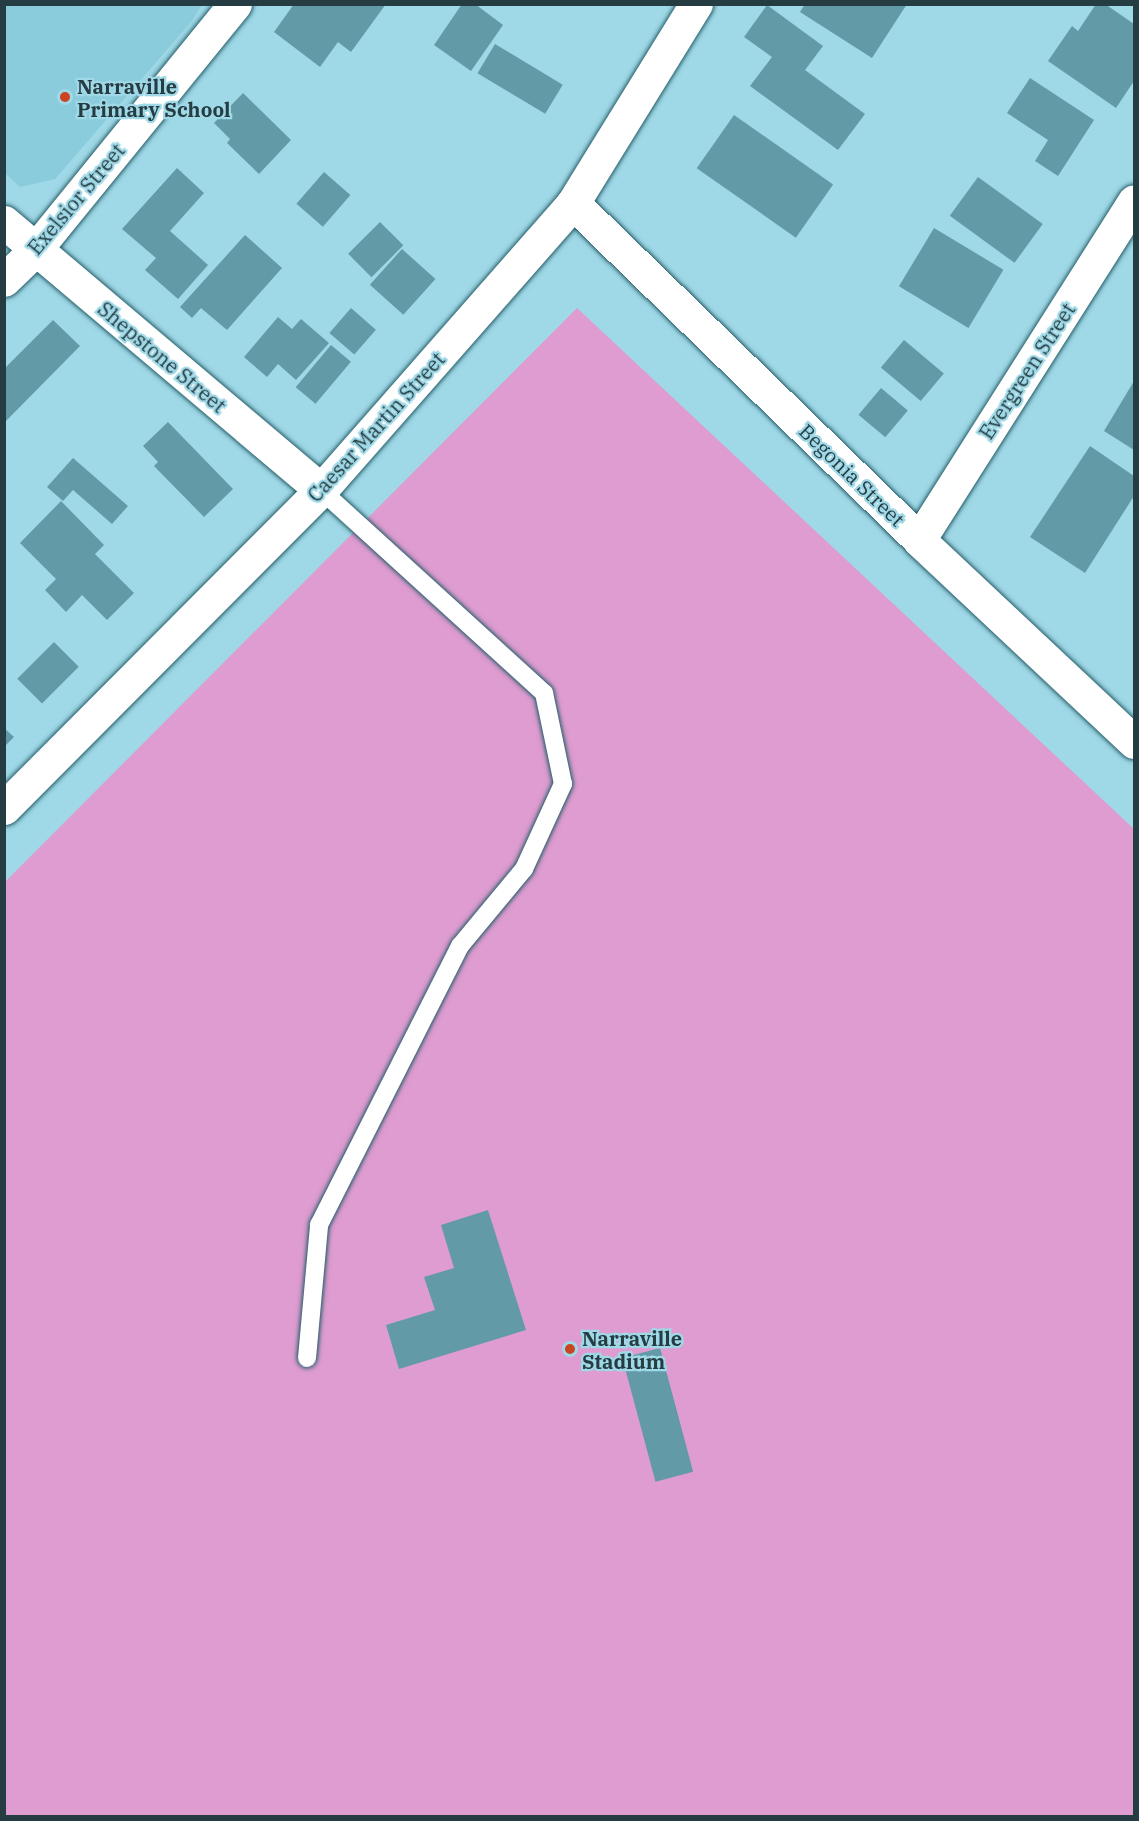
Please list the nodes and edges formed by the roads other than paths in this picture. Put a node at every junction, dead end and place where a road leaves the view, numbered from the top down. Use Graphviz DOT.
graph roads {
  1 [pos="236,4"];
  2 [pos="696,4"];
  3 [pos="1134,201"];
  4 [pos="573,203"];
  5 [pos="4,222"];
  6 [pos="35,250"];
  7 [pos="4,280"];
  8 [pos="321,490"];
  9 [pos="919,540"];
  10 [pos="1134,742"];
  11 [pos="4,808"];
  12 [pos="307,1358"];
  1 -- 6 [label="street, Exelsior Street"];
  2 -- 4 [label="street, Caesar Martin Street"];
  3 -- 9 [label="street, Evergreen Street"];
  4 -- 8 [label="street, Caesar Martin Street"];
  4 -- 9 [label="street, Begonia Street"];
  5 -- 6 [label="street, Shepstone Street"];
  6 -- 7 [label="street, Exelsior Street"];
  6 -- 8 [label="street, Shepstone Street"];
  8 -- 11 [label="street, Caesar Martin Street"];
  8 -- 12 [label="lane"];
  9 -- 10 [label="street, Begonia Street"];
}
